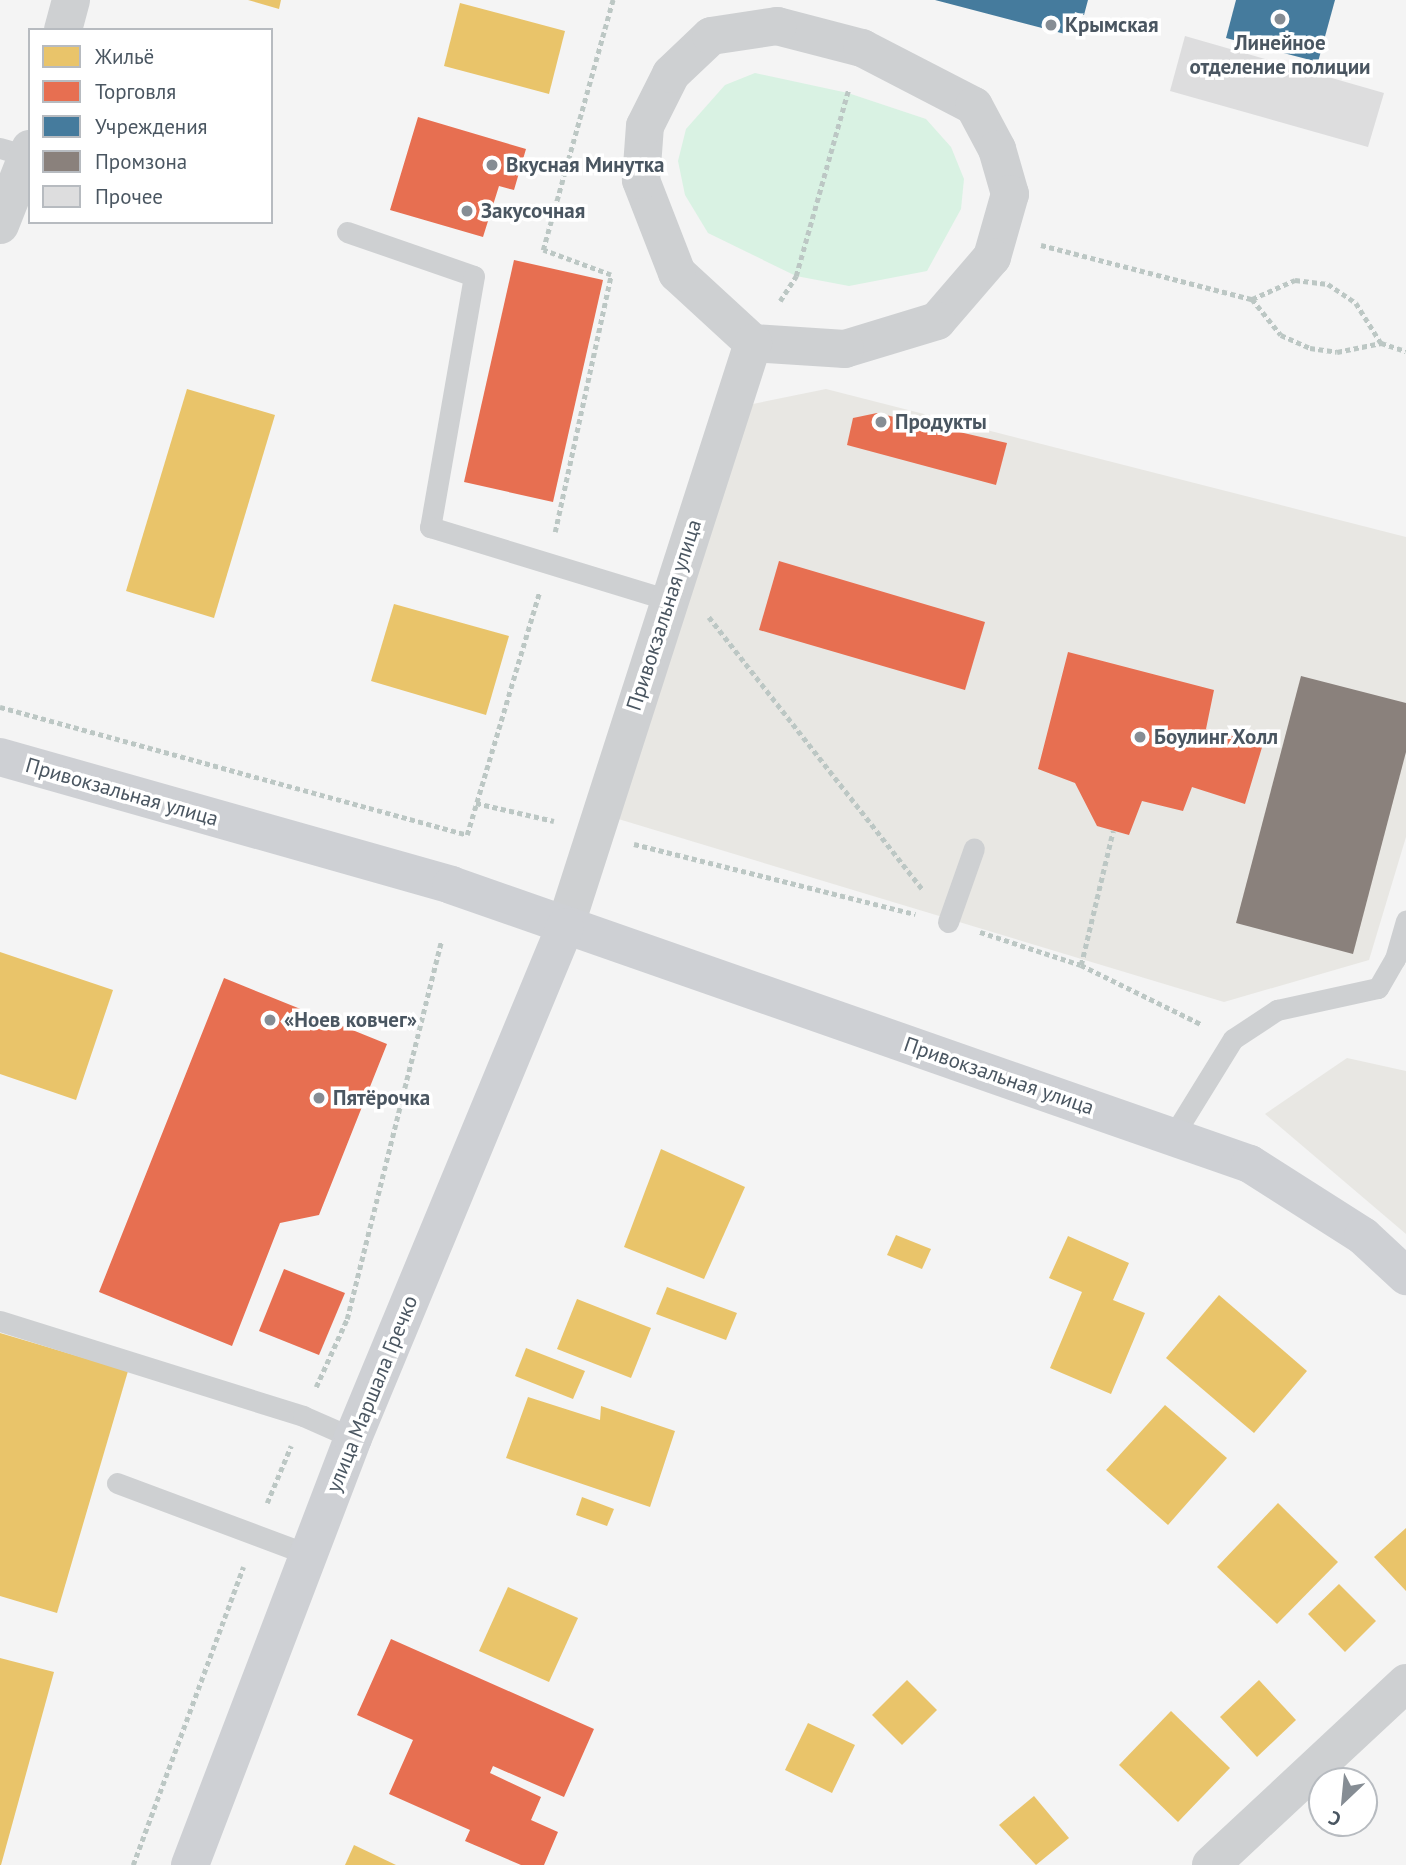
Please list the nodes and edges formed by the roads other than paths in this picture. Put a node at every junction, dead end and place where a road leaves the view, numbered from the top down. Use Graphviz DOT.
graph roads {
  1 [pos="71,0"];
  2 [pos="64,28"];
  3 [pos="19,151"];
  4 [pos="0,225"];
  5 [pos="347,232"];
  6 [pos="753,343"];
  7 [pos="686,604"];
  8 [pos="0,757"];
  9 [pos="974,848"];
  10 [pos="1406,921"];
  11 [pos="948,922"];
  12 [pos="565,927"];
  13 [pos="1172,1136"];
  14 [pos="1406,1276"];
  15 [pos="0,1321"];
  16 [pos="353,1438"];
  17 [pos="117,1483"];
  18 [pos="307,1554"];
  19 [pos="1406,1683"];
  20 [pos="190,1865"];
  21 [pos="1211,1865"];
  1 -- 2 [label="street"];
  3 -- 4 [label="street"];
  5 -- 7 [label="lane"];
  6 -- 6 [label="street"];
  6 -- 7 [label="street, Привокзальная улица"];
  7 -- 12 [label="street, Привокзальная улица"];
  8 -- 12 [label="main road, Привокзальная улица"];
  9 -- 11 [label="lane"];
  10 -- 13 [label="lane"];
  12 -- 13 [label="main road, Привокзальная улица"];
  12 -- 16 [label="main road, улица Маршала Гречко"];
  13 -- 14 [label="main road, Привокзальная улица"];
  15 -- 16 [label="lane"];
  16 -- 18 [label="main road, улица Маршала Гречко"];
  17 -- 18 [label="lane"];
  18 -- 20 [label="main road, улица Маршала Гречко"];
  19 -- 21 [label="street"];
}
